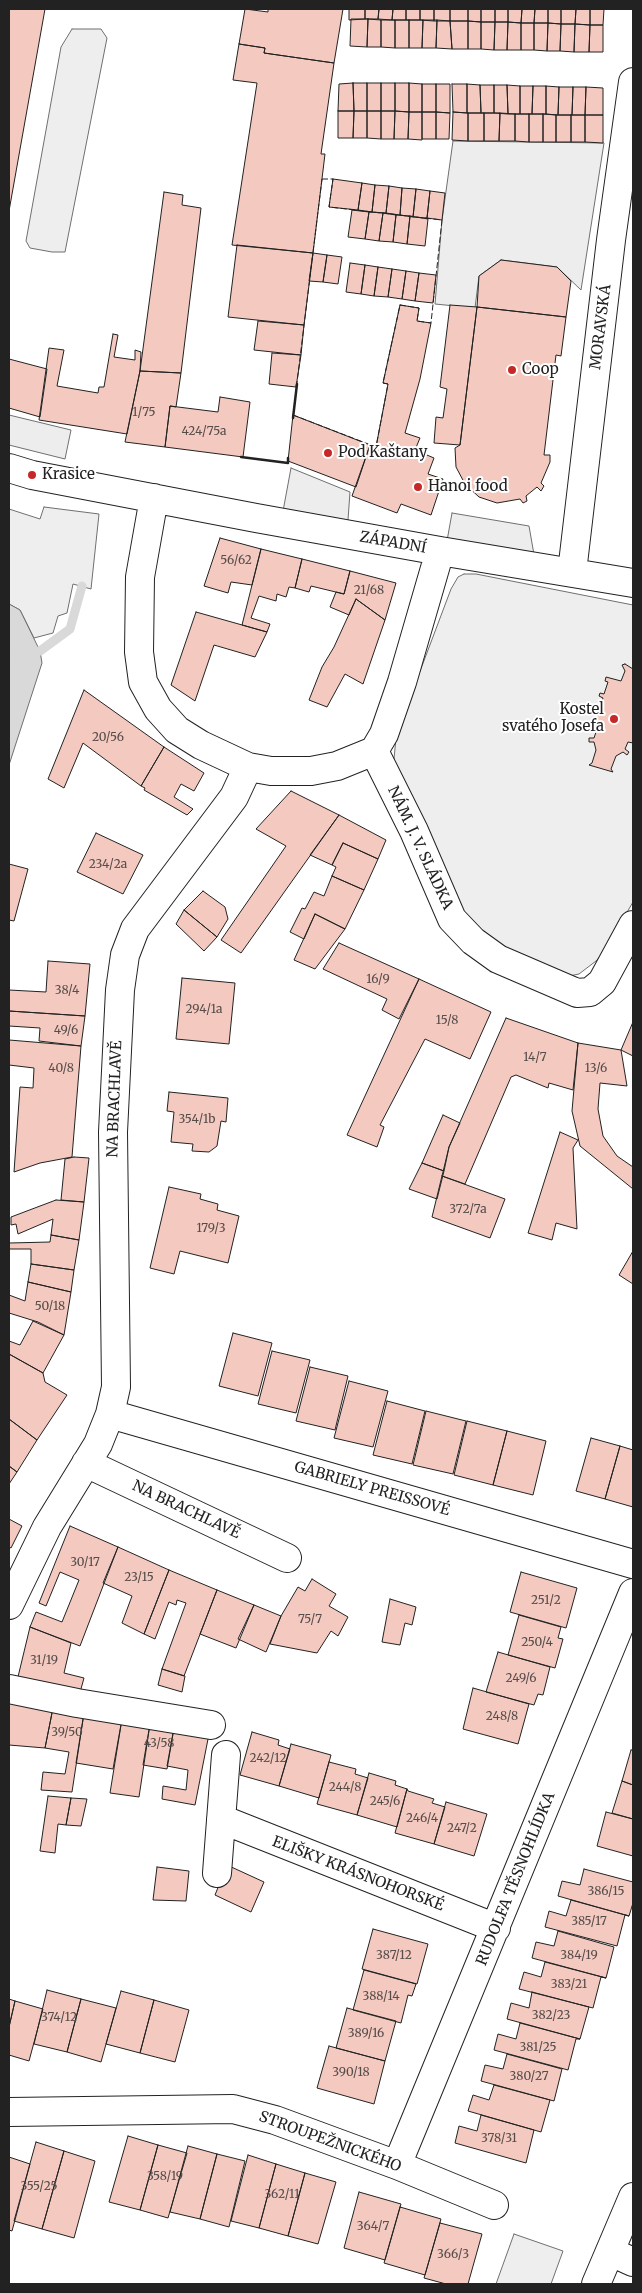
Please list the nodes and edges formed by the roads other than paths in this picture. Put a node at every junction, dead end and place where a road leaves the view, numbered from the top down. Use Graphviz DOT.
graph roads {
  1 [pos="633,82"];
  2 [pos="9,468"];
  3 [pos="154,498"];
  4 [pos="440,551"];
  5 [pos="572,572"];
  6 [pos="633,583"];
  7 [pos="374,751"];
  8 [pos="248,767"];
  9 [pos="633,925"];
  10 [pos="110,1414"];
  11 [pos="86,1462"];
  12 [pos="286,1558"];
  13 [pos="633,1564"];
  14 [pos="633,1593"];
  15 [pos="9,1605"];
  16 [pos="9,1689"];
  17 [pos="211,1725"];
  18 [pos="226,1754"];
  19 [pos="221,1819"];
  20 [pos="217,1873"];
  21 [pos="496,1928"];
  22 [pos="9,2112"];
  23 [pos="397,2165"];
  24 [pos="633,2197"];
  25 [pos="494,2205"];
  26 [pos="622,2257"];
  27 [pos="596,2284"];
  1 -- 5 [label="street, MORAVSKÁ"];
  2 -- 3 [label="street, ZÁPADNÍ"];
  3 -- 4 [label="street, ZÁPADNÍ"];
  3 -- 8 [label="street"];
  4 -- 5 [label="street, ZÁPADNÍ"];
  4 -- 7 [label="street"];
  5 -- 6 [label="street, ZÁPADNÍ"];
  7 -- 8 [label="street"];
  7 -- 9 [label="street, NÁM. J. V. SLÁDKA"];
  8 -- 10 [label="street, NA BRACHLAVĚ"];
  10 -- 11 [label="street, NA BRACHLAVĚ"];
  10 -- 13 [label="street, GABRIELY PREISSOVÉ"];
  11 -- 12 [label="street, NA BRACHLAVĚ"];
  11 -- 15 [label="street, NA BRACHLAVĚ"];
  14 -- 21 [label="street, RUDOLFA TĚSNOHLÍDKA"];
  16 -- 17 [label="street"];
  18 -- 19 [label="street"];
  19 -- 20 [label="street"];
  19 -- 21 [label="street, ELIŠKY KRÁSNOHORSKÉ"];
  21 -- 23 [label="street, RUDOLFA TĚSNOHLÍDKA"];
  22 -- 23 [label="street, STROUPEŽNICKÉHO"];
  23 -- 25 [label="street, STROUPEŽNICKÉHO"];
  24 -- 26 [label="street"];
  26 -- 27 [label="street"];
}
